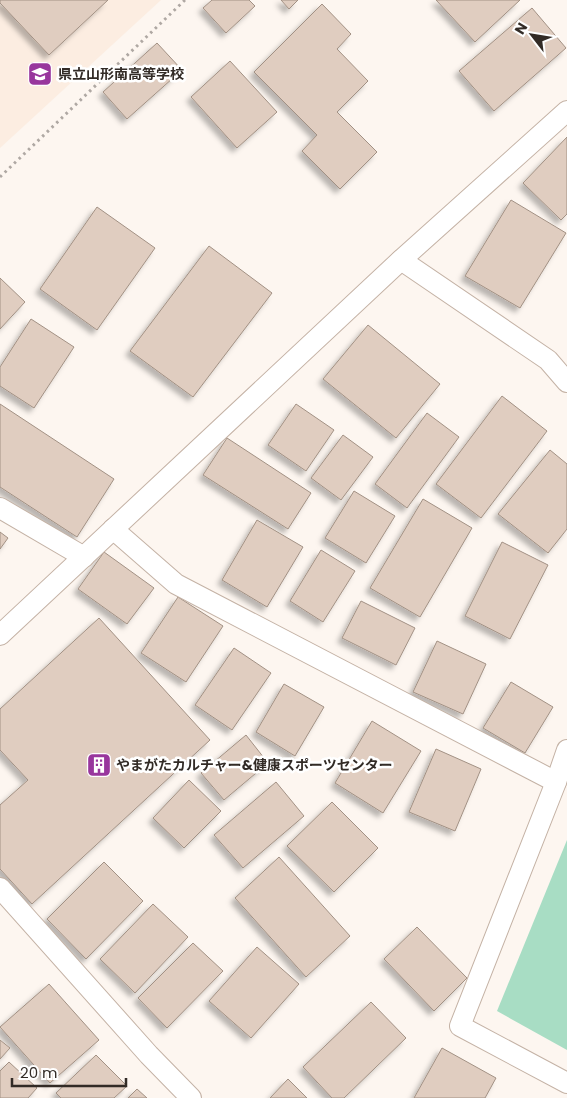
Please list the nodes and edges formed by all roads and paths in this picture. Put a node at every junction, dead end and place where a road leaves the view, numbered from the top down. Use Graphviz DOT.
graph roads {
  1 [pos="185,0"];
  2 [pos="567,111"];
  3 [pos="0,177"];
  4 [pos="401,260"];
  5 [pos="567,382"];
  6 [pos="0,508"];
  7 [pos="113,529"];
  8 [pos="84,557"];
  9 [pos="0,635"];
  10 [pos="567,750"];
  11 [pos="556,782"];
  12 [pos="0,888"];
  13 [pos="567,1084"];
  14 [pos="191,1098"];
  1 -- 3 [label="path"];
  2 -- 4 [label="lane"];
  4 -- 5 [label="lane"];
  4 -- 7 [label="lane"];
  6 -- 8 [label="lane"];
  7 -- 8 [label="lane"];
  7 -- 11 [label="lane"];
  8 -- 9 [label="lane"];
  10 -- 11 [label="lane"];
  11 -- 13 [label="lane"];
  12 -- 14 [label="lane"];
}
